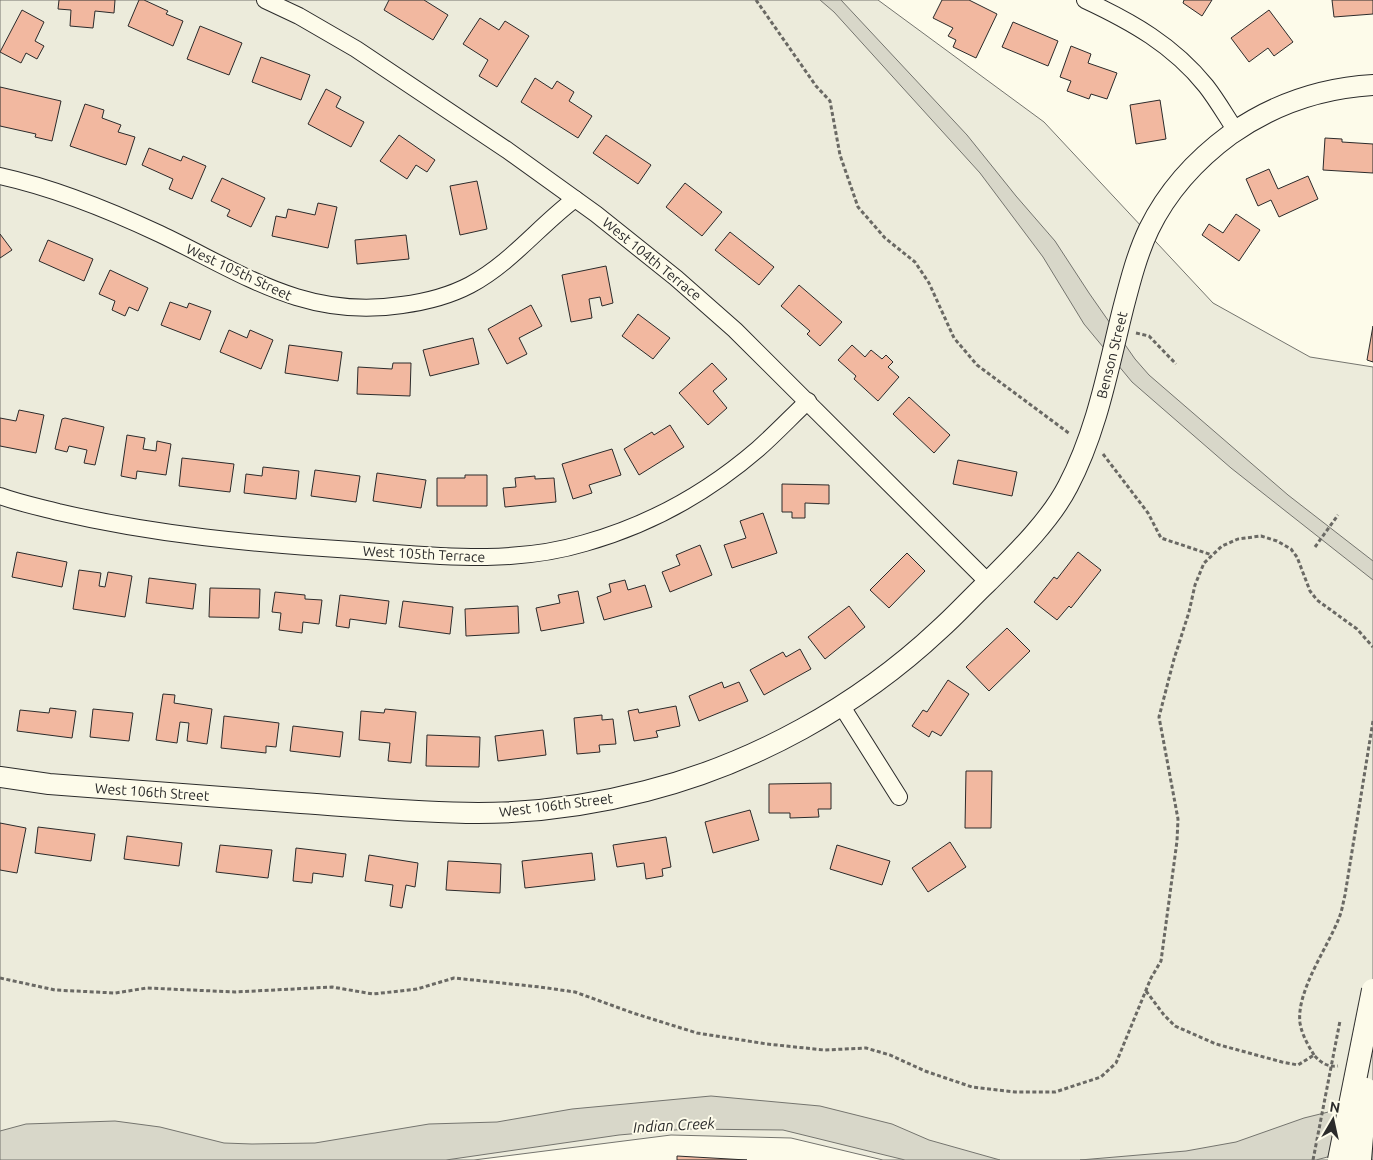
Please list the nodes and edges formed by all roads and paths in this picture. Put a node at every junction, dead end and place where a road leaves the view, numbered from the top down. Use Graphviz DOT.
graph roads {
  1 [pos="265,0"];
  2 [pos="756,0"];
  3 [pos="1085,0"];
  4 [pos="1373,85"];
  5 [pos="1236,131"];
  6 [pos="0,176"];
  7 [pos="576,199"];
  8 [pos="1134,333"];
  9 [pos="1176,364"];
  10 [pos="808,402"];
  11 [pos="1099,448"];
  12 [pos="0,496"];
  13 [pos="1338,515"];
  14 [pos="1315,546"];
  15 [pos="1212,555"];
  16 [pos="988,582"];
  17 [pos="1373,647"];
  18 [pos="841,705"];
  19 [pos="1373,722"];
  20 [pos="0,777"];
  21 [pos="899,797"];
  22 [pos="0,978"];
  23 [pos="1373,990"];
  24 [pos="1146,991"];
  25 [pos="1373,1000"];
  26 [pos="1340,1022"];
  27 [pos="1314,1055"];
  28 [pos="1331,1067"];
  29 [pos="1313,1160"];
  30 [pos="1340,1160"];
  31 [pos="1360,1160"];
  1 -- 7 [label="street, West 104th Terrace"];
  2 -- 11 [label="path"];
  3 -- 5 [label="street"];
  4 -- 5 [label="street, Benson Street"];
  5 -- 11 [label="street, Benson Street"];
  6 -- 7 [label="street, West 105th Street"];
  7 -- 10 [label="street, West 104th Terrace"];
  8 -- 9 [label="path"];
  10 -- 12 [label="street, West 105th Terrace"];
  10 -- 16 [label="street, West 104th Terrace"];
  11 -- 15 [label="path"];
  11 -- 16 [label="street, Benson Street"];
  13 -- 14 [label="path"];
  15 -- 17 [label="path"];
  15 -- 24 [label="path"];
  16 -- 18 [label="street, West 106th Street"];
  18 -- 20 [label="street, West 106th Street"];
  18 -- 21 [label="street"];
  19 -- 27 [label="path"];
  22 -- 24 [label="path"];
  23 -- 30 [label="main road, bridge"];
  24 -- 27 [label="path"];
  25 -- 31 [label="main road, bridge"];
  26 -- 28 [label="path"];
  27 -- 28 [label="path"];
  28 -- 29 [label="path"];
}
